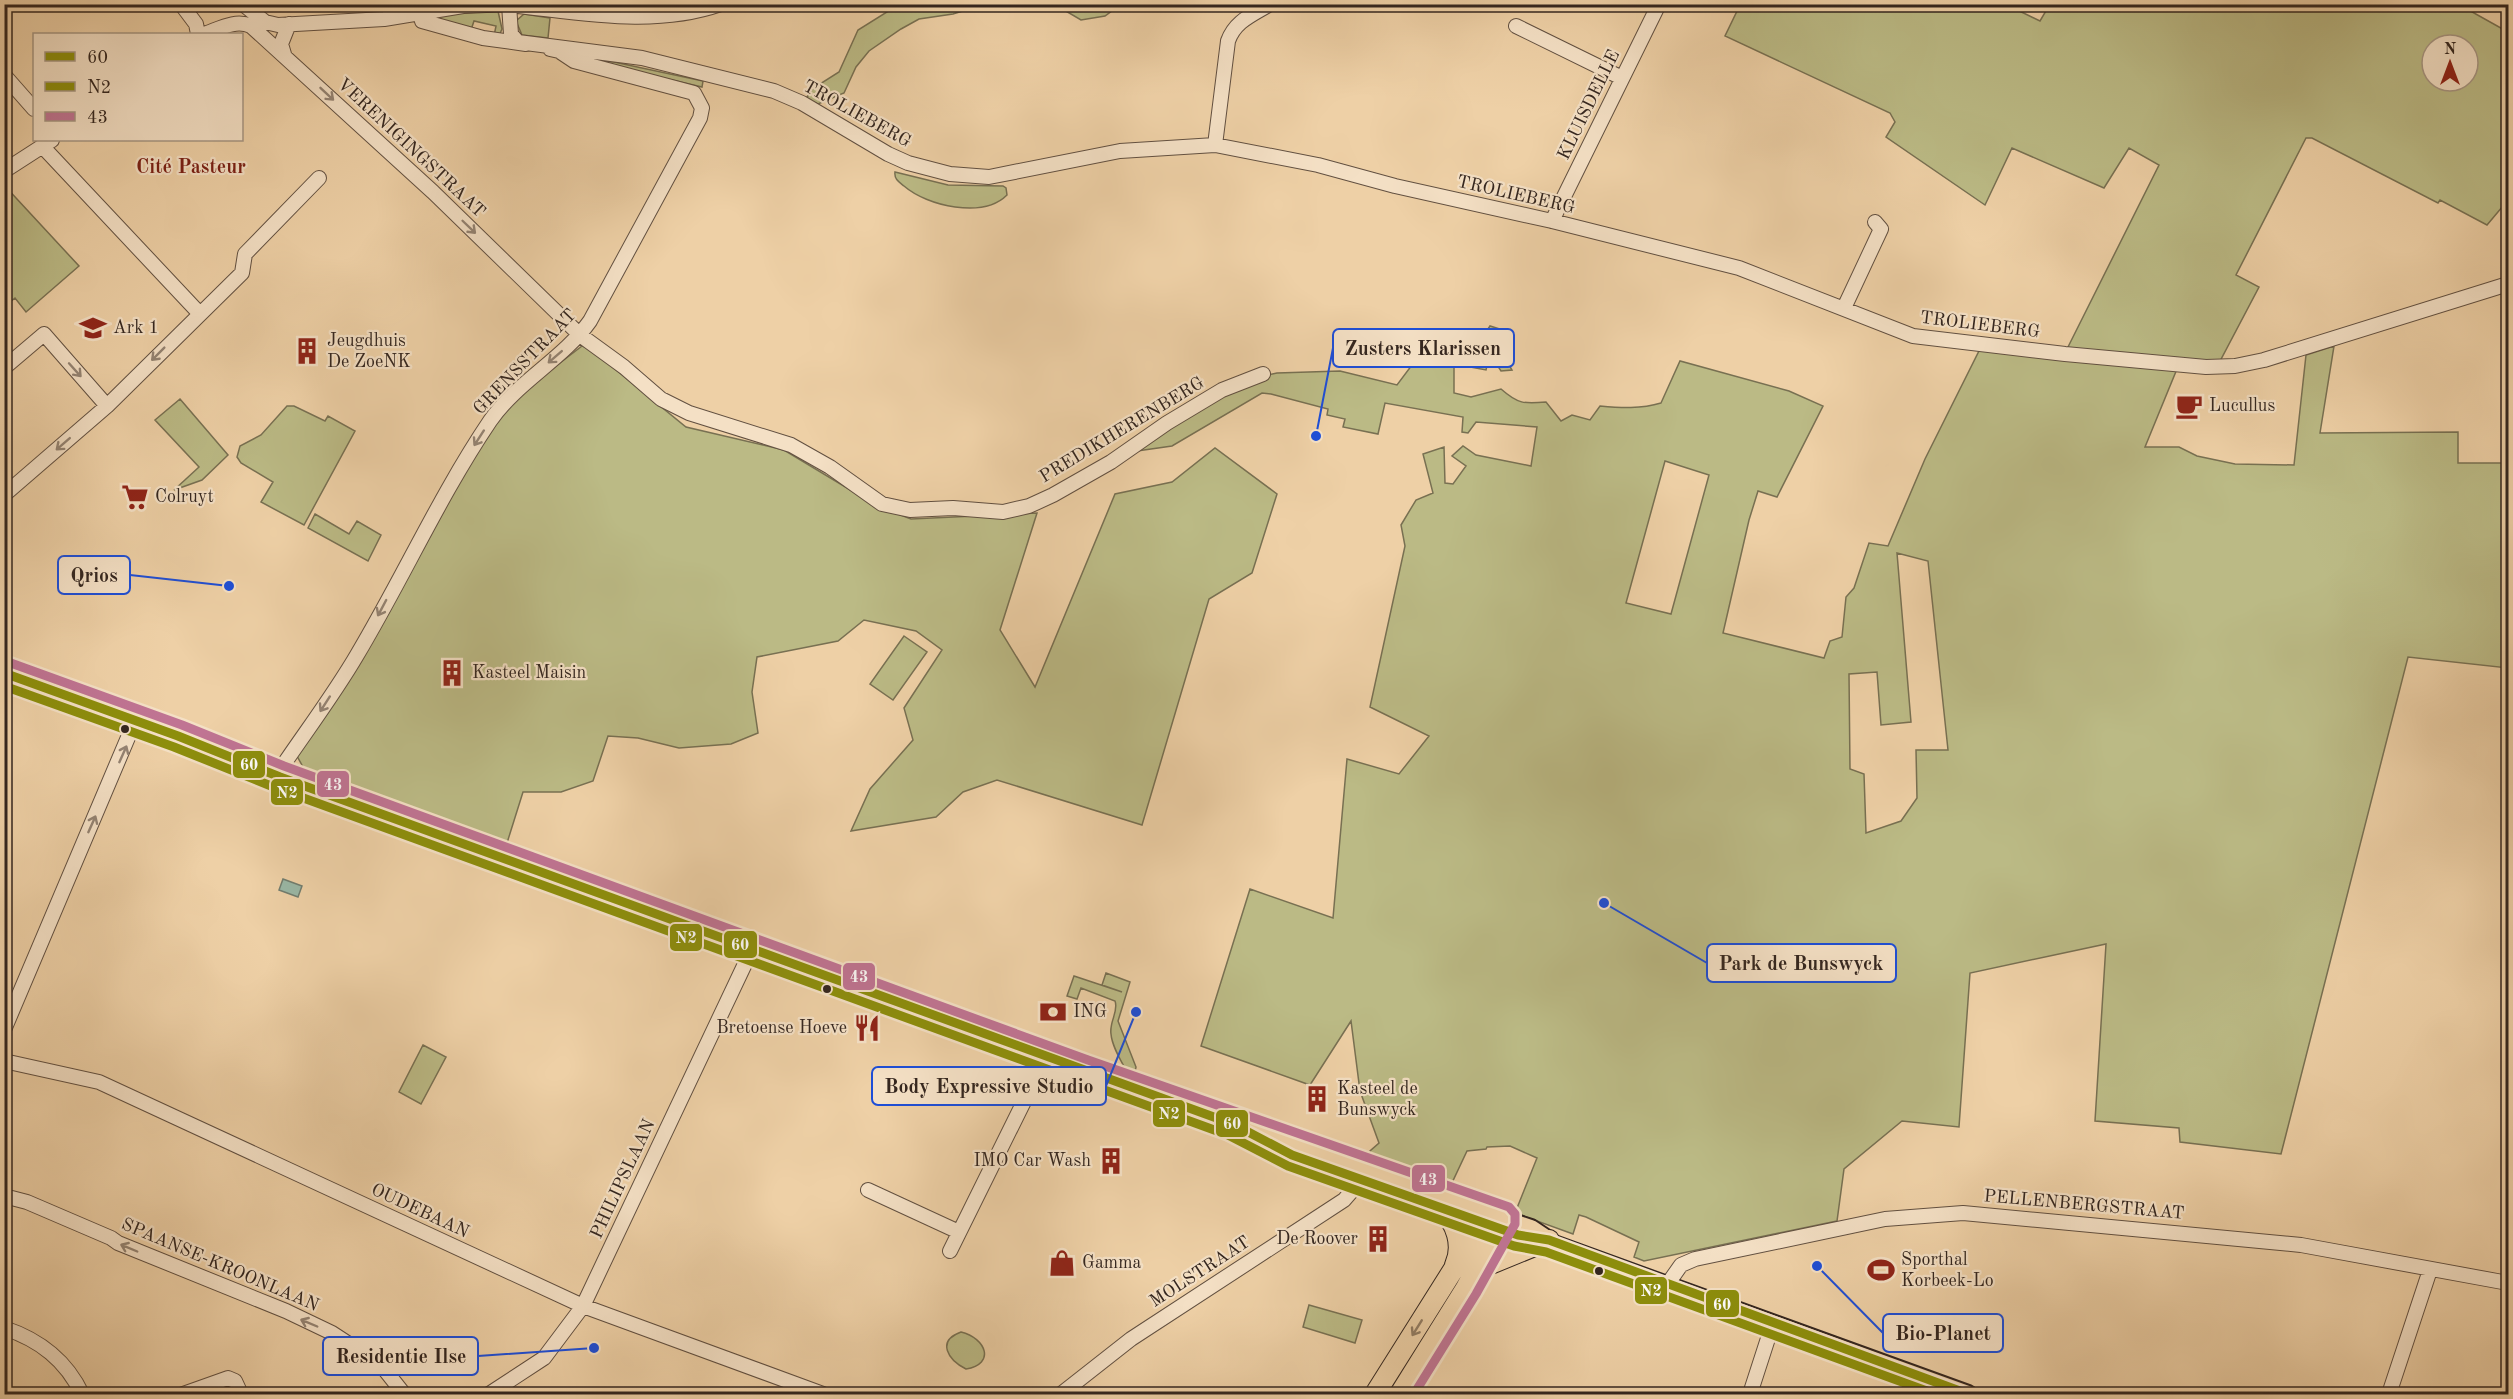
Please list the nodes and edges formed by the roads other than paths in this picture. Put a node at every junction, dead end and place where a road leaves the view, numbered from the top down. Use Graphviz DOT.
graph roads {
  1 [pos="182,4"];
  2 [pos="243,4"];
  3 [pos="722,4"];
  4 [pos="1270,4"];
  5 [pos="1659,4"];
  6 [pos="509,5"];
  7 [pos="420,13"];
  8 [pos="289,24"];
  9 [pos="1516,26"];
  10 [pos="199,31"];
  11 [pos="518,42"];
  12 [pos="284,54"];
  13 [pos="4,75"];
  14 [pos="1622,78"];
  15 [pos="33,108"];
  16 [pos="47,143"];
  17 [pos="1215,145"];
  18 [pos="4,171"];
  19 [pos="319,178"];
  20 [pos="1552,221"];
  21 [pos="1875,222"];
  22 [pos="2508,284"];
  23 [pos="1844,308"];
  24 [pos="200,314"];
  25 [pos="580,335"];
  26 [pos="4,368"];
  27 [pos="1263,374"];
  28 [pos="107,406"];
  29 [pos="4,495"];
  30 [pos="4,673"];
  31 [pos="135,721"];
  32 [pos="280,777"];
  33 [pos="752,948"];
  34 [pos="4,1030"];
  35 [pos="1046,1057"];
  36 [pos="4,1061"];
  37 [pos="1246,1129"];
  38 [pos="1358,1179"];
  39 [pos="868,1190"];
  40 [pos="4,1196"];
  41 [pos="1441,1208"];
  42 [pos="1494,1221"];
  43 [pos="959,1232"];
  44 [pos="1549,1240"];
  45 [pos="950,1251"];
  46 [pos="2430,1270"];
  47 [pos="1449,1278"];
  48 [pos="2508,1283"];
  49 [pos="1668,1285"];
  50 [pos="1466,1288"];
  51 [pos="583,1306"];
  52 [pos="1773,1323"];
  53 [pos="4,1328"];
  54 [pos="82,1395"];
  55 [pos="183,1395"];
  56 [pos="241,1395"];
  57 [pos="405,1395"];
  58 [pos="489,1395"];
  59 [pos="823,1395"];
  60 [pos="1060,1395"];
  61 [pos="1375,1395"];
  62 [pos="1400,1395"];
  63 [pos="1750,1395"];
  64 [pos="1968,1395"];
  65 [pos="2389,1395"];
  1 -- 10 [label="street"];
  2 -- 8 [label="street"];
  3 -- 6 [label="street"];
  4 -- 17 [label="street"];
  5 -- 14 [label="street, KLUISDELLE"];
  6 -- 7 [label="street"];
  6 -- 11 [label="street"];
  7 -- 8 [label="street"];
  7 -- 11 [label="street, GRENSSTRAAT"];
  8 -- 12 [label="street"];
  9 -- 14 [label="street"];
  10 -- 12 [label="street, VERENIGINGSTRAAT"];
  11 -- 17 [label="street, TROLIEBERG"];
  11 -- 25 [label="street, GRENSSTRAAT"];
  12 -- 25 [label="street, VERENIGINGSTRAAT, one-way"];
  13 -- 15 [label="street"];
  14 -- 20 [label="street, KLUISDELLE"];
  16 -- 18 [label="street"];
  16 -- 24 [label="street"];
  17 -- 20 [label="street, TROLIEBERG"];
  19 -- 24 [label="street"];
  20 -- 23 [label="street, TROLIEBERG"];
  21 -- 23 [label="street"];
  22 -- 23 [label="street, TROLIEBERG"];
  24 -- 28 [label="street, one-way"];
  25 -- 27 [label="street, PREDIKHERENBERG"];
  25 -- 32 [label="street, GRENSSTRAAT, one-way"];
  26 -- 28 [label="street, one-way"];
  28 -- 29 [label="street, one-way"];
  30 -- 31 [label="main road"];
  31 -- 32 [label="main road"];
  34 -- 31 [label="street, one-way"];
  32 -- 33 [label="main road"];
  33 -- 35 [label="main road"];
  33 -- 51 [label="street, PHILIPSLAAN"];
  35 -- 37 [label="main road"];
  35 -- 43 [label="street"];
  36 -- 51 [label="street, OUDEBAAN"];
  37 -- 38 [label="main road"];
  37 -- 42 [label="main road"];
  38 -- 41 [label="main road"];
  38 -- 60 [label="street, MOLSTRAAT"];
  39 -- 43 [label="street"];
  57 -- 40 [label="street, SPAANSE-KROONLAAN, one-way"];
  41 -- 42 [label="main road"];
  41 -- 47 [label="highway"];
  42 -- 44 [label="main road"];
  42 -- 47 [label="highway"];
  42 -- 50 [label="highway"];
  43 -- 45 [label="street"];
  44 -- 49 [label="main road"];
  44 -- 50 [label="highway"];
  46 -- 48 [label="street, PELLENBERGSTRAAT"];
  46 -- 49 [label="street, PELLENBERGSTRAAT"];
  46 -- 65 [label="street"];
  47 -- 61 [label="highway, one-way"];
  49 -- 52 [label="main road"];
  50 -- 62 [label="highway"];
  51 -- 58 [label="street, PHILIPSLAAN"];
  51 -- 59 [label="street, OUDEBAAN"];
  52 -- 63 [label="street"];
  52 -- 64 [label="main road"];
  53 -- 54 [label="street"];
  55 -- 56 [label="street"];
}
